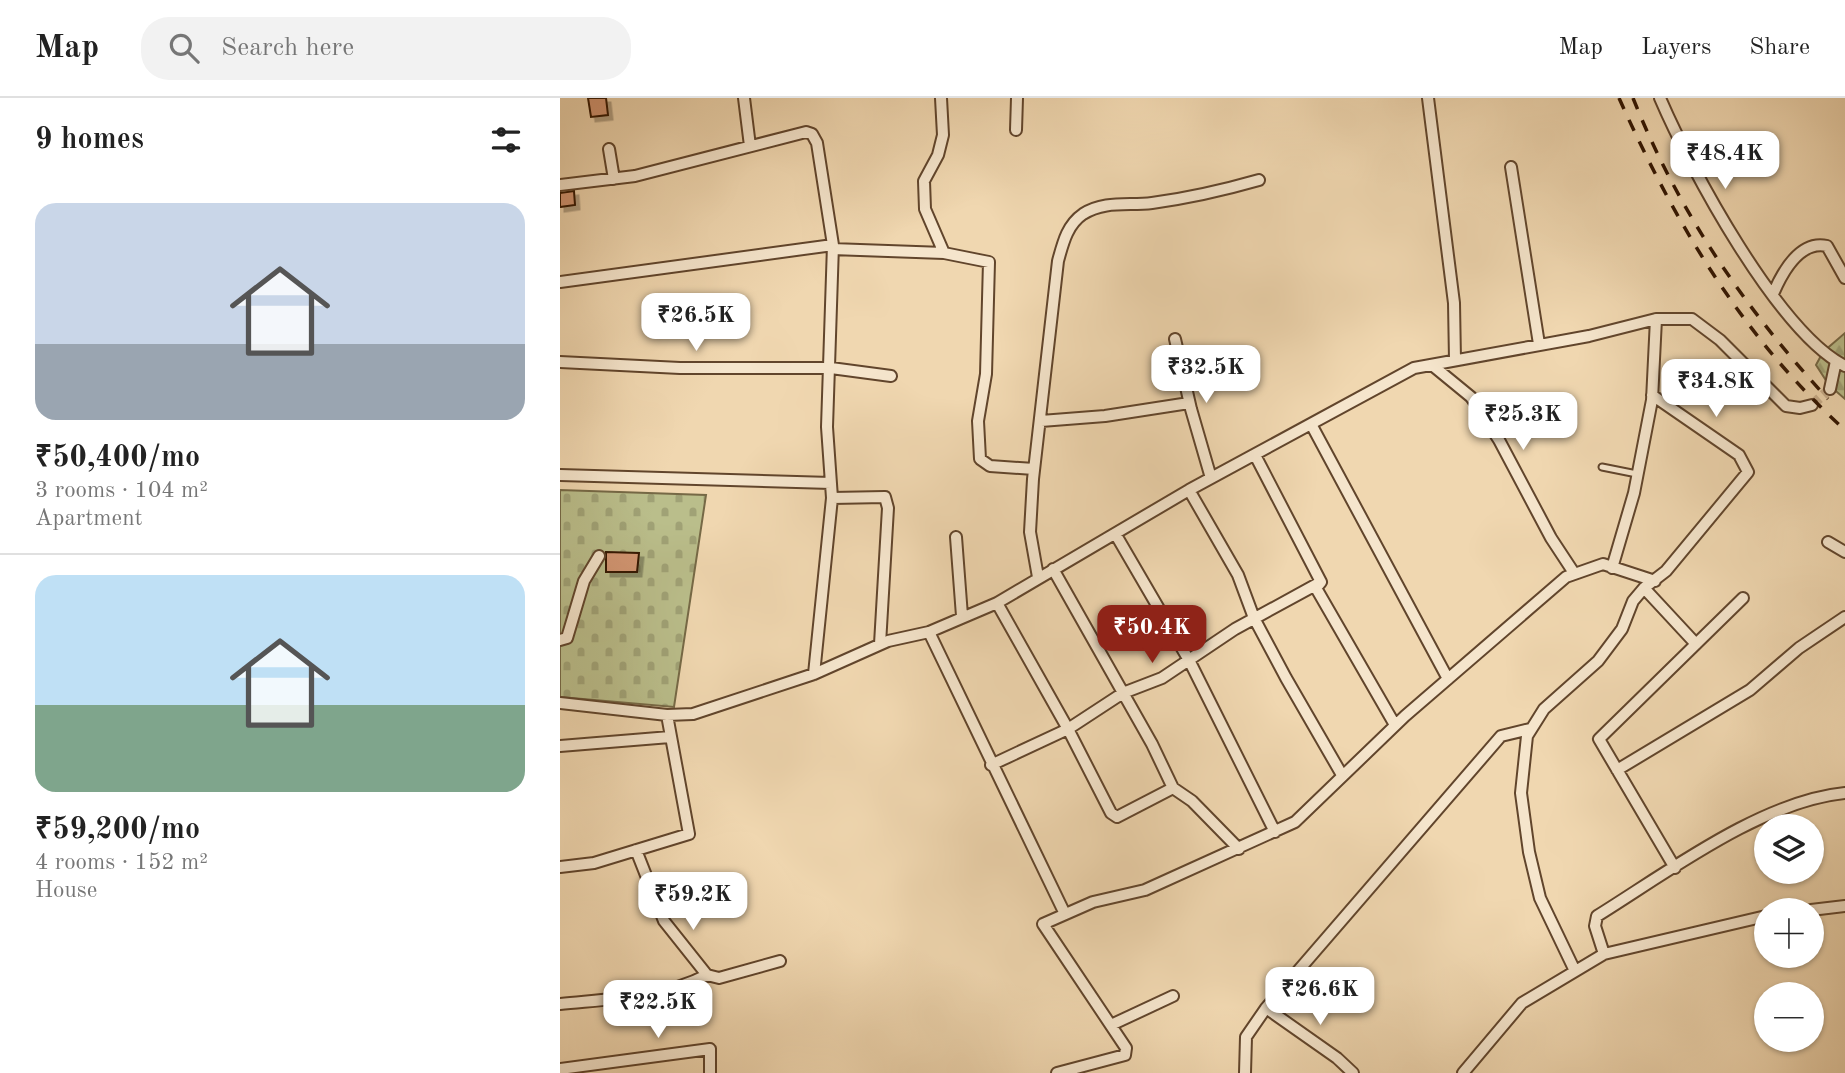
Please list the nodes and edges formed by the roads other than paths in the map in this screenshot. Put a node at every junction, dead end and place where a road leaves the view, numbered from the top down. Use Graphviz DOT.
graph roads {
  1 [pos="744,98"];
  2 [pos="941,98"];
  3 [pos="1017,98"];
  4 [pos="1428,98"];
  5 [pos="1660,98"];
  6 [pos="1016,130"];
  7 [pos="750,146"];
  8 [pos="609,149"];
  9 [pos="1511,167"];
  10 [pos="614,179"];
  11 [pos="1259,180"];
  12 [pos="560,185"];
  13 [pos="832,247"];
  14 [pos="944,253"];
  15 [pos="1845,278"];
  16 [pos="560,282"];
  17 [pos="1773,294"];
  18 [pos="1656,319"];
  19 [pos="1175,339"];
  20 [pos="1539,344"];
  21 [pos="1455,360"];
  22 [pos="560,362"];
  23 [pos="1841,363"];
  24 [pos="1432,365"];
  25 [pos="831,368"];
  26 [pos="891,376"];
  27 [pos="1830,389"];
  28 [pos="1652,395"];
  29 [pos="1189,403"];
  30 [pos="1812,405"];
  31 [pos="1041,421"];
  32 [pos="1311,424"];
  33 [pos="1255,455"];
  34 [pos="1602,467"];
  35 [pos="1034,468"];
  36 [pos="1637,474"];
  37 [pos="560,475"];
  38 [pos="1211,478"];
  39 [pos="831,484"];
  40 [pos="1189,489"];
  41 [pos="832,498"];
  42 [pos="1115,535"];
  43 [pos="956,537"];
  44 [pos="1828,542"];
  45 [pos="1845,552"];
  46 [pos="599,556"];
  47 [pos="1612,568"];
  48 [pos="1053,569"];
  49 [pos="1574,573"];
  50 [pos="1038,577"];
  51 [pos="1655,581"];
  52 [pos="1321,582"];
  53 [pos="1644,588"];
  54 [pos="1743,598"];
  55 [pos="997,603"];
  56 [pos="962,616"];
  57 [pos="1845,617"];
  58 [pos="1254,618"];
  59 [pos="929,632"];
  60 [pos="560,640"];
  61 [pos="880,644"];
  62 [pos="1696,644"];
  63 [pos="1190,662"];
  64 [pos="814,674"];
  65 [pos="1448,679"];
  66 [pos="1122,693"];
  67 [pos="560,703"];
  68 [pos="667,715"];
  69 [pos="1395,725"];
  70 [pos="1068,729"];
  71 [pos="1530,729"];
  72 [pos="670,737"];
  73 [pos="560,746"];
  74 [pos="991,765"];
  75 [pos="1617,770"];
  76 [pos="1342,775"];
  77 [pos="1173,788"];
  78 [pos="1845,793"];
  79 [pos="1275,832"];
  80 [pos="1239,849"];
  81 [pos="636,850"];
  82 [pos="560,867"];
  83 [pos="1675,868"];
  84 [pos="1845,906"];
  85 [pos="1824,908"];
  86 [pos="1065,914"];
  87 [pos="1754,919"];
  88 [pos="1604,954"];
  89 [pos="780,961"];
  90 [pos="1575,971"];
  91 [pos="707,975"];
  92 [pos="1173,996"];
  93 [pos="560,1004"];
  94 [pos="1266,1008"];
  95 [pos="1111,1025"];
  96 [pos="560,1069"];
  97 [pos="710,1073"];
  98 [pos="1057,1073"];
  99 [pos="1245,1073"];
  100 [pos="1353,1073"];
  101 [pos="1463,1073"];
  1 -- 7 [label="street"];
  2 -- 14 [label="street"];
  3 -- 6 [label="street"];
  4 -- 21 [label="street"];
  5 -- 17 [label="street"];
  7 -- 10 [label="street"];
  7 -- 13 [label="street"];
  8 -- 10 [label="street"];
  9 -- 20 [label="street"];
  10 -- 12 [label="street"];
  11 -- 31 [label="street"];
  13 -- 14 [label="street"];
  13 -- 16 [label="street"];
  13 -- 25 [label="street"];
  14 -- 35 [label="street"];
  15 -- 17 [label="street"];
  17 -- 23 [label="street"];
  18 -- 20 [label="street"];
  18 -- 28 [label="street"];
  18 -- 30 [label="street"];
  19 -- 29 [label="street"];
  20 -- 21 [label="street"];
  21 -- 24 [label="street"];
  22 -- 25 [label="street"];
  23 -- 27 [label="street"];
  24 -- 32 [label="street"];
  24 -- 49 [label="street"];
  25 -- 26 [label="street"];
  25 -- 39 [label="street"];
  28 -- 36 [label="street"];
  28 -- 51 [label="street"];
  29 -- 31 [label="street"];
  29 -- 38 [label="street"];
  31 -- 35 [label="street"];
  32 -- 33 [label="street"];
  32 -- 65 [label="street"];
  33 -- 38 [label="street"];
  33 -- 52 [label="street"];
  34 -- 36 [label="lane"];
  35 -- 50 [label="street"];
  36 -- 47 [label="street"];
  37 -- 39 [label="street"];
  38 -- 40 [label="street"];
  39 -- 41 [label="street"];
  40 -- 42 [label="street"];
  40 -- 58 [label="street"];
  41 -- 61 [label="street"];
  41 -- 64 [label="street"];
  42 -- 48 [label="street"];
  42 -- 63 [label="street"];
  43 -- 56 [label="street"];
  44 -- 45 [label="street"];
  46 -- 60 [label="street"];
  47 -- 49 [label="street"];
  47 -- 51 [label="street"];
  48 -- 50 [label="street"];
  48 -- 66 [label="street"];
  49 -- 65 [label="street"];
  50 -- 55 [label="street"];
  51 -- 53 [label="street"];
  52 -- 58 [label="street"];
  52 -- 69 [label="street"];
  53 -- 62 [label="street"];
  53 -- 71 [label="street"];
  54 -- 62 [label="street"];
  55 -- 56 [label="street"];
  55 -- 70 [label="street"];
  56 -- 59 [label="street"];
  57 -- 75 [label="street"];
  58 -- 63 [label="street"];
  58 -- 76 [label="street"];
  59 -- 61 [label="street"];
  59 -- 74 [label="street"];
  61 -- 64 [label="street"];
  62 -- 75 [label="street"];
  63 -- 66 [label="street"];
  63 -- 79 [label="street"];
  64 -- 68 [label="street"];
  65 -- 69 [label="street"];
  66 -- 70 [label="street"];
  66 -- 77 [label="street"];
  67 -- 68 [label="street"];
  68 -- 72 [label="street"];
  69 -- 76 [label="street"];
  70 -- 74 [label="street"];
  70 -- 77 [label="street"];
  71 -- 90 [label="street"];
  71 -- 94 [label="street"];
  72 -- 73 [label="street"];
  72 -- 81 [label="street"];
  74 -- 86 [label="street"];
  75 -- 83 [label="street"];
  76 -- 79 [label="street"];
  77 -- 80 [label="street"];
  78 -- 83 [label="street"];
  79 -- 80 [label="street"];
  80 -- 86 [label="street"];
  81 -- 82 [label="street"];
  81 -- 91 [label="street"];
  83 -- 88 [label="street"];
  84 -- 85 [label="street"];
  86 -- 95 [label="street"];
  87 -- 88 [label="street"];
  88 -- 90 [label="street"];
  89 -- 91 [label="street"];
  90 -- 101 [label="street"];
  91 -- 93 [label="street"];
  92 -- 95 [label="street"];
  94 -- 99 [label="street"];
  94 -- 100 [label="street"];
  95 -- 98 [label="street"];
  96 -- 97 [label="street"];
}
